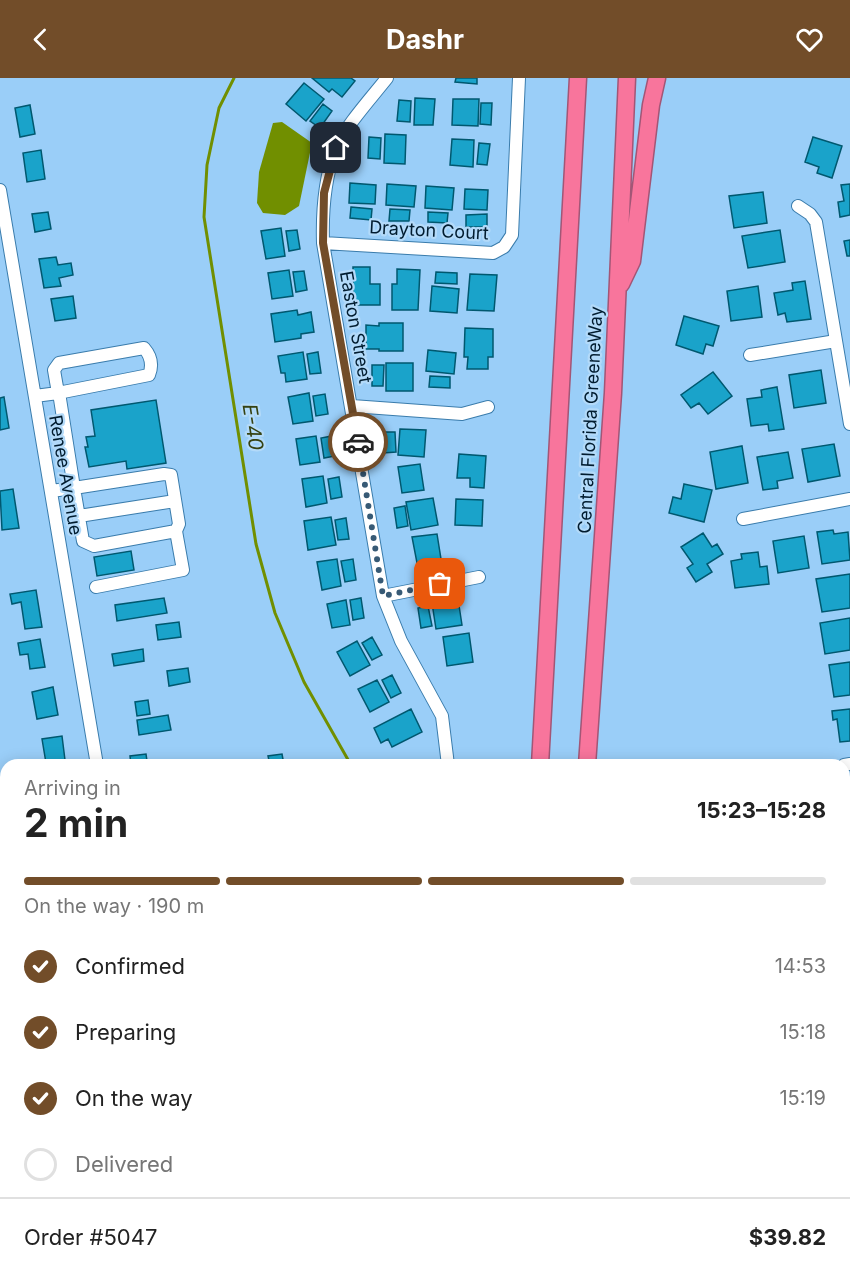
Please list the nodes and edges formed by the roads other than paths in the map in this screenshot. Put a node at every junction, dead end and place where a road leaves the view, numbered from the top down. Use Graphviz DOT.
graph roads {
  1 [pos="387,78"];
  2 [pos="519,78"];
  3 [pos="578,78"];
  4 [pos="627,78"];
  5 [pos="657,78"];
  6 [pos="0,190"];
  7 [pos="798,206"];
  8 [pos="323,243"];
  9 [pos="618,290"];
  10 [pos="836,341"];
  11 [pos="750,355"];
  12 [pos="58,393"];
  13 [pos="35,396"];
  14 [pos="352,406"];
  15 [pos="488,407"];
  16 [pos="850,424"];
  17 [pos="74,488"];
  18 [pos="51,491"];
  19 [pos="850,499"];
  20 [pos="175,501"];
  21 [pos="79,516"];
  22 [pos="743,519"];
  23 [pos="176,531"];
  24 [pos="479,577"];
  25 [pos="96,587"];
  26 [pos="383,596"];
  27 [pos="96,759"];
  28 [pos="447,759"];
  29 [pos="540,759"];
  30 [pos="587,759"];
  1 -- 8 [label="street, Easton Street"];
  2 -- 8 [label="street, Drayton Court"];
  3 -- 29 [label="highway, Central Florida GreeneWay"];
  4 -- 9 [label="highway, Central Florida GreeneWay"];
  5 -- 9 [label="highway"];
  6 -- 13 [label="street, Renee Avenue"];
  7 -- 10 [label="street"];
  8 -- 14 [label="street, Easton Street"];
  9 -- 30 [label="highway, Central Florida GreeneWay"];
  10 -- 11 [label="street"];
  10 -- 16 [label="street"];
  12 -- 12 [label="street"];
  12 -- 13 [label="street"];
  12 -- 17 [label="street"];
  13 -- 18 [label="street, Renee Avenue"];
  14 -- 15 [label="street"];
  14 -- 26 [label="street, Easton Street"];
  17 -- 18 [label="street"];
  17 -- 20 [label="street"];
  17 -- 21 [label="street"];
  18 -- 27 [label="street, Renee Avenue"];
  19 -- 22 [label="street"];
  20 -- 21 [label="street"];
  20 -- 23 [label="street"];
  21 -- 23 [label="street"];
  23 -- 25 [label="street"];
  24 -- 26 [label="street"];
  26 -- 28 [label="street, Easton Street"];
}
